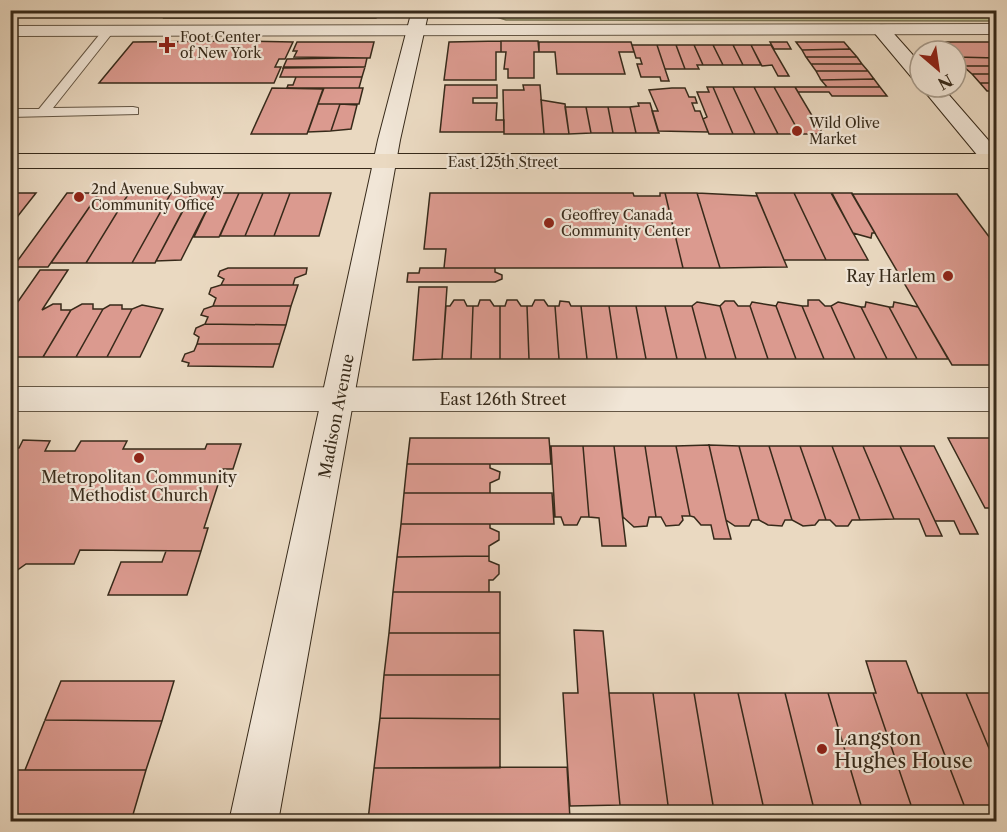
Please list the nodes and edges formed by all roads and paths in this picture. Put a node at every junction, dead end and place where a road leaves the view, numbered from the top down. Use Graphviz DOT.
graph roads {
  1 [pos="421,10"];
  2 [pos="996,29"];
  3 [pos="881,30"];
  4 [pos="10,31"];
  5 [pos="108,31"];
  6 [pos="414,31"];
  7 [pos="908,61"];
  8 [pos="941,99"];
  9 [pos="133,111"];
  10 [pos="10,113"];
  11 [pos="42,113"];
  12 [pos="10,161"];
  13 [pos="385,162"];
  14 [pos="996,162"];
  15 [pos="339,398"];
  16 [pos="10,399"];
  17 [pos="996,400"];
  18 [pos="252,822"];
  1 -- 6 [label="street, Madison Avenue"];
  2 -- 3 [label="street"];
  3 -- 6 [label="street"];
  3 -- 7 [label="street"];
  4 -- 5 [label="street"];
  5 -- 6 [label="street"];
  5 -- 11 [label="lane"];
  6 -- 13 [label="street, Madison Avenue"];
  8 -- 14 [label="street"];
  9 -- 11 [label="lane"];
  10 -- 11 [label="lane"];
  12 -- 13 [label="main road, East 125th Street"];
  13 -- 14 [label="main road, East 125th Street"];
  13 -- 15 [label="street, Madison Avenue"];
  15 -- 16 [label="street, East 126th Street"];
  15 -- 17 [label="street, East 126th Street"];
  15 -- 18 [label="street, Madison Avenue"];
}
